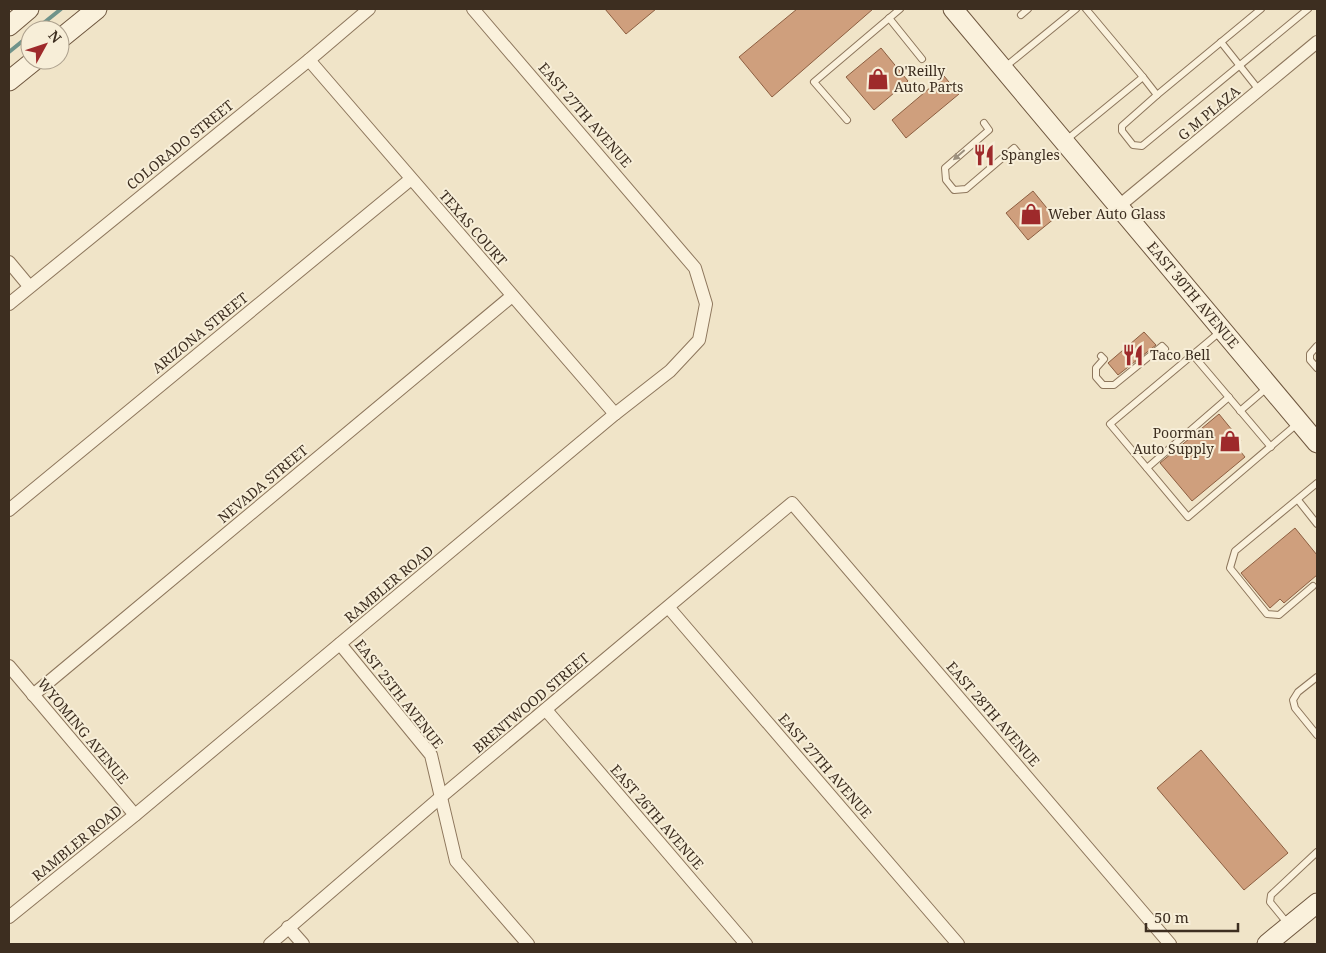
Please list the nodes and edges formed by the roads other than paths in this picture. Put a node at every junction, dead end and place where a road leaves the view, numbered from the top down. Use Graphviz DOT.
graph roads {
  1 [pos="29,9"];
  2 [pos="97,9"];
  3 [pos="368,9"];
  4 [pos="473,9"];
  5 [pos="900,9"];
  6 [pos="953,9"];
  7 [pos="1028,9"];
  8 [pos="1076,9"];
  9 [pos="1086,9"];
  10 [pos="1261,9"];
  11 [pos="1308,9"];
  12 [pos="1021,15"];
  13 [pos="889,18"];
  14 [pos="9,26"];
  15 [pos="70,31"];
  16 [pos="1221,42"];
  17 [pos="1317,42"];
  18 [pos="922,59"];
  19 [pos="309,60"];
  20 [pos="1240,66"];
  21 [pos="1003,68"];
  22 [pos="23,70"];
  23 [pos="1143,77"];
  24 [pos="9,81"];
  25 [pos="1259,90"];
  26 [pos="1158,95"];
  27 [pos="846,120"];
  28 [pos="984,123"];
  29 [pos="1064,141"];
  30 [pos="1018,153"];
  31 [pos="411,179"];
  32 [pos="1119,206"];
  33 [pos="674,240"];
  34 [pos="9,262"];
  35 [pos="30,286"];
  36 [pos="512,296"];
  37 [pos="9,304"];
  38 [pos="1222,330"];
  39 [pos="1317,346"];
  40 [pos="1165,349"];
  41 [pos="1193,355"];
  42 [pos="1101,356"];
  43 [pos="1317,368"];
  44 [pos="1269,386"];
  45 [pos="1229,397"];
  46 [pos="1240,411"];
  47 [pos="615,414"];
  48 [pos="1300,422"];
  49 [pos="1317,443"];
  50 [pos="1271,447"];
  51 [pos="1147,468"];
  52 [pos="1317,484"];
  53 [pos="1298,500"];
  54 [pos="792,503"];
  55 [pos="9,510"];
  56 [pos="1317,524"];
  57 [pos="1313,586"];
  58 [pos="669,608"];
  59 [pos="340,644"];
  60 [pos="9,666"];
  61 [pos="1317,676"];
  62 [pos="33,695"];
  63 [pos="546,710"];
  64 [pos="1317,735"];
  65 [pos="442,796"];
  66 [pos="135,815"];
  67 [pos="1317,853"];
  68 [pos="1317,902"];
  69 [pos="11,910"];
  70 [pos="1289,926"];
  71 [pos="288,927"];
  72 [pos="270,944"];
  73 [pos="303,944"];
  74 [pos="528,944"];
  75 [pos="746,944"];
  76 [pos="958,944"];
  77 [pos="1170,944"];
  78 [pos="1267,944"];
  1 -- 14 [label="main road"];
  2 -- 15 [label="main road"];
  3 -- 19 [label="street, COLORADO STREET"];
  4 -- 33 [label="street, EAST 27TH AVENUE"];
  5 -- 13 [label="lane"];
  6 -- 21 [label="main road, EAST 30TH AVENUE"];
  7 -- 12 [label="lane"];
  8 -- 21 [label="lane"];
  9 -- 23 [label="lane"];
  10 -- 16 [label="lane"];
  11 -- 20 [label="lane"];
  13 -- 18 [label="lane"];
  13 -- 27 [label="lane"];
  16 -- 20 [label="lane"];
  16 -- 26 [label="lane"];
  17 -- 25 [label="street, G M PLAZA"];
  19 -- 31 [label="street, TEXAS COURT"];
  19 -- 35 [label="street, COLORADO STREET"];
  20 -- 25 [label="lane"];
  20 -- 26 [label="lane"];
  21 -- 29 [label="main road, EAST 30TH AVENUE"];
  22 -- 24 [label="main road"];
  23 -- 26 [label="lane"];
  23 -- 29 [label="lane"];
  25 -- 32 [label="street, G M PLAZA"];
  28 -- 30 [label="lane, one-way"];
  29 -- 32 [label="main road, EAST 30TH AVENUE"];
  31 -- 36 [label="street, TEXAS COURT"];
  31 -- 55 [label="street, ARIZONA STREET"];
  32 -- 38 [label="main road, EAST 30TH AVENUE"];
  33 -- 47 [label="street, RAMBLER ROAD"];
  34 -- 35 [label="street"];
  35 -- 37 [label="street, COLORADO STREET"];
  36 -- 47 [label="street, TEXAS COURT"];
  36 -- 62 [label="street, NEVADA STREET"];
  38 -- 41 [label="lane"];
  38 -- 44 [label="main road, EAST 30TH AVENUE"];
  39 -- 43 [label="lane"];
  40 -- 42 [label="lane"];
  41 -- 45 [label="lane"];
  41 -- 51 [label="lane"];
  44 -- 46 [label="lane"];
  44 -- 48 [label="main road, EAST 30TH AVENUE"];
  45 -- 46 [label="lane"];
  45 -- 51 [label="lane"];
  46 -- 50 [label="lane"];
  47 -- 59 [label="street, RAMBLER ROAD"];
  48 -- 49 [label="main road, EAST 30TH AVENUE"];
  48 -- 50 [label="lane"];
  50 -- 51 [label="lane"];
  52 -- 53 [label="lane"];
  53 -- 56 [label="lane"];
  53 -- 57 [label="lane"];
  54 -- 58 [label="street, BRENTWOOD STREET"];
  54 -- 77 [label="street, EAST 28TH AVENUE"];
  58 -- 63 [label="street, BRENTWOOD STREET"];
  58 -- 76 [label="street, EAST 27TH AVENUE"];
  59 -- 65 [label="street, EAST 25TH AVENUE"];
  59 -- 66 [label="street, RAMBLER ROAD"];
  60 -- 62 [label="street, WYOMING AVENUE"];
  61 -- 64 [label="lane"];
  62 -- 66 [label="street, WYOMING AVENUE"];
  63 -- 65 [label="street, BRENTWOOD STREET"];
  63 -- 75 [label="street, EAST 26TH AVENUE"];
  65 -- 71 [label="street, BRENTWOOD STREET"];
  65 -- 74 [label="street, EAST 25TH AVENUE"];
  66 -- 69 [label="street, RAMBLER ROAD"];
  67 -- 70 [label="lane"];
  68 -- 70 [label="main road"];
  70 -- 78 [label="main road"];
  71 -- 72 [label="street, BRENTWOOD STREET"];
  71 -- 73 [label="street"];
}
